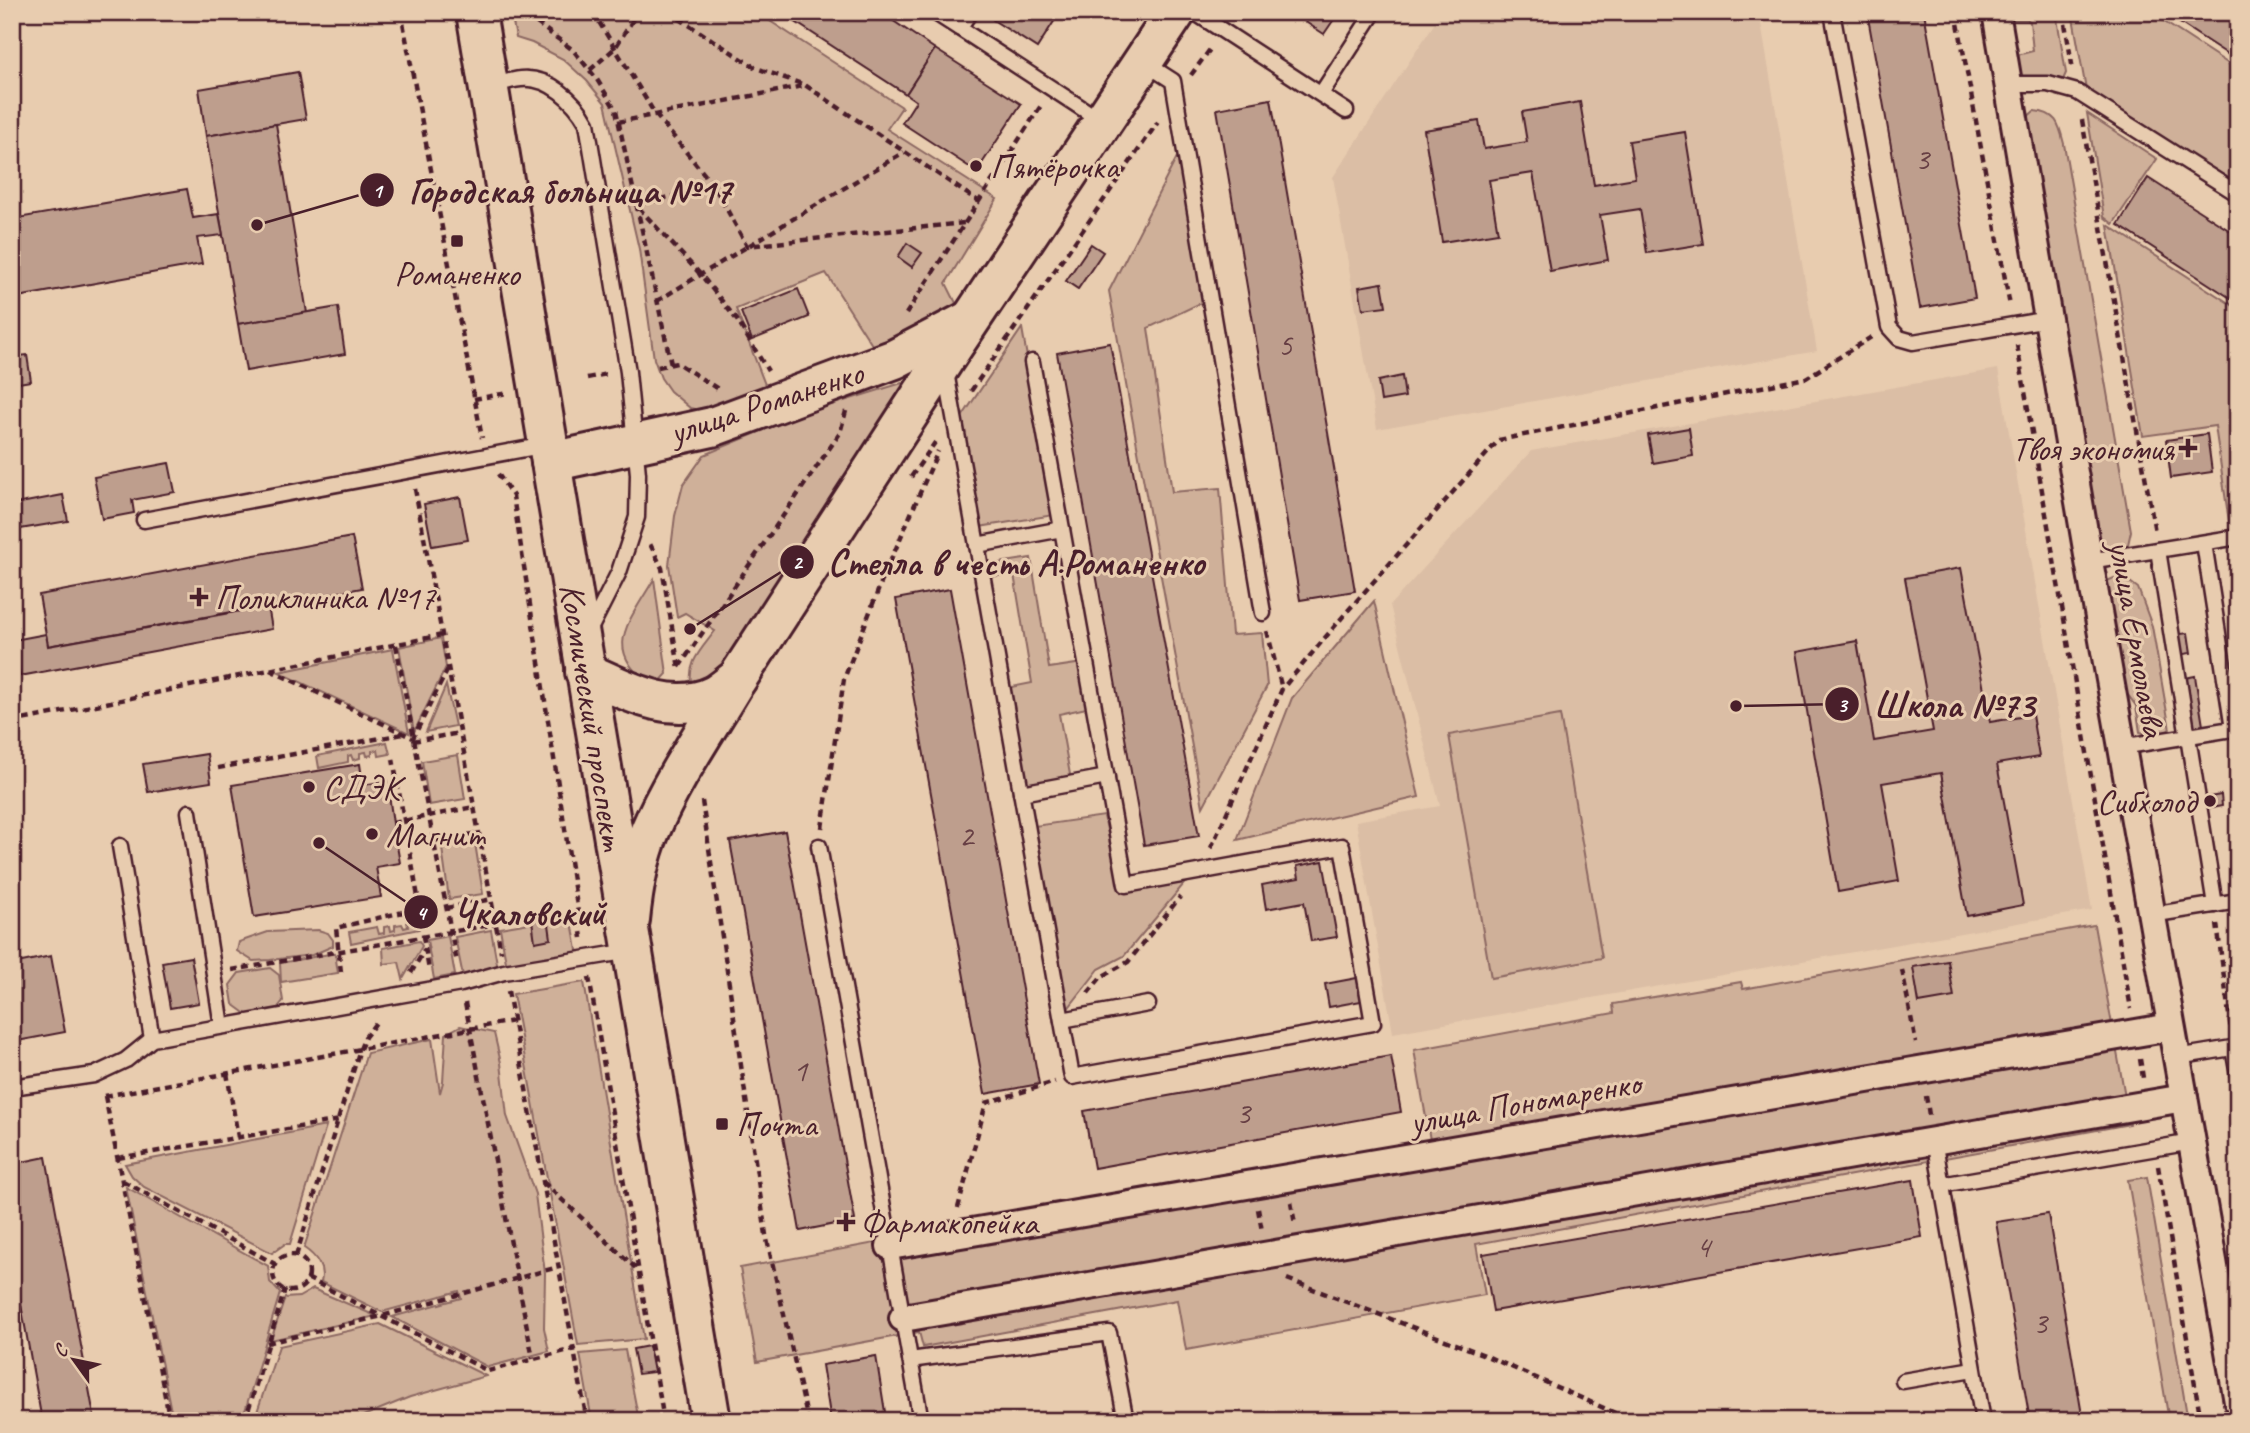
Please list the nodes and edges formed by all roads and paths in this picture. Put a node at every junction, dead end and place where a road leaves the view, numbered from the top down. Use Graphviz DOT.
graph roads {
  1 [pos="401,12"];
  2 [pos="476,12"];
  3 [pos="533,12"];
  4 [pos="593,12"];
  5 [pos="638,12"];
  6 [pos="669,12"];
  7 [pos="934,12"];
  8 [pos="970,12"];
  9 [pos="1176,12"];
  10 [pos="1195,12"];
  11 [pos="1374,12"];
  12 [pos="1832,12"];
  13 [pos="1956,12"];
  14 [pos="1996,12"];
  15 [pos="2063,12"];
  16 [pos="959,28"];
  17 [pos="1223,31"];
  18 [pos="615,48"];
  19 [pos="1144,61"];
  20 [pos="590,70"];
  21 [pos="2008,84"];
  22 [pos="805,85"];
  23 [pos="488,87"];
  24 [pos="2077,92"];
  25 [pos="1321,94"];
  26 [pos="1176,97"];
  27 [pos="1346,111"];
  28 [pos="655,114"];
  29 [pos="618,122"];
  30 [pos="1104,122"];
  31 [pos="904,152"];
  32 [pos="714,186"];
  33 [pos="2238,194"];
  34 [pos="978,201"];
  35 [pos="636,205"];
  36 [pos="965,223"];
  37 [pos="747,246"];
  38 [pos="701,275"];
  39 [pos="657,301"];
  40 [pos="973,318"];
  41 [pos="2048,319"];
  42 [pos="2013,325"];
  43 [pos="1889,327"];
  44 [pos="944,360"];
  45 [pos="1032,362"];
  46 [pos="671,364"];
  47 [pos="607,374"];
  48 [pos="587,379"];
  49 [pos="774,381"];
  50 [pos="511,393"];
  51 [pos="474,399"];
  52 [pos="953,417"];
  53 [pos="635,443"];
  54 [pos="549,454"];
  55 [pos="485,457"];
  56 [pos="412,470"];
  57 [pos="637,517"];
  58 [pos="144,520"];
  59 [pos="1062,529"];
  60 [pos="2238,537"];
  61 [pos="2204,543"];
  62 [pos="977,545"];
  63 [pos="2158,550"];
  64 [pos="2088,561"];
  65 [pos="1263,613"];
  66 [pos="442,635"];
  67 [pos="396,645"];
  68 [pos="583,659"];
  69 [pos="448,668"];
  70 [pos="270,670"];
  71 [pos="737,679"];
  72 [pos="1282,689"];
  73 [pos="683,703"];
  74 [pos="12,722"];
  75 [pos="2235,728"];
  76 [pos="460,733"];
  77 [pos="404,734"];
  78 [pos="2188,736"];
  79 [pos="413,740"];
  80 [pos="2121,747"];
  81 [pos="393,759"];
  82 [pos="218,768"];
  83 [pos="1107,778"];
  84 [pos="1021,793"];
  85 [pos="701,794"];
  86 [pos="474,807"];
  87 [pos="189,812"];
  88 [pos="429,816"];
  89 [pos="405,821"];
  90 [pos="393,822"];
  91 [pos="479,833"];
  92 [pos="433,841"];
  93 [pos="120,846"];
  94 [pos="819,846"];
  95 [pos="1200,872"];
  96 [pos="492,899"];
  97 [pos="2238,901"];
  98 [pos="2215,905"];
  99 [pos="446,908"];
  100 [pos="2115,912"];
  101 [pos="2151,915"];
  102 [pos="496,924"];
  103 [pos="451,932"];
  104 [pos="423,936"];
  105 [pos="630,944"];
  106 [pos="338,951"];
  107 [pos="586,959"];
  108 [pos="341,972"];
  109 [pos="504,972"];
  110 [pos="215,973"];
  111 [pos="461,984"];
  112 [pos="432,988"];
  113 [pos="397,994"];
  114 [pos="1148,1004"];
  115 [pos="1065,1019"];
  116 [pos="513,1021"];
  117 [pos="222,1026"];
  118 [pos="2171,1027"];
  119 [pos="471,1028"];
  120 [pos="152,1039"];
  121 [pos="2235,1047"];
  122 [pos="360,1049"];
  123 [pos="2176,1057"];
  124 [pos="101,1071"];
  125 [pos="226,1073"];
  126 [pos="2238,1075"];
  127 [pos="1072,1077"];
  128 [pos="12,1087"];
  129 [pos="106,1096"];
  130 [pos="2184,1098"];
  131 [pos="340,1120"];
  132 [pos="238,1137"];
  133 [pos="1934,1140"];
  134 [pos="2192,1142"];
  135 [pos="118,1158"];
  136 [pos="1274,1180"];
  137 [pos="122,1181"];
  138 [pos="543,1181"];
  139 [pos="1941,1185"];
  140 [pos="950,1236"];
  141 [pos="890,1246"];
  142 [pos="1280,1253"];
  143 [pos="296,1256"];
  144 [pos="1237,1260"];
  145 [pos="275,1264"];
  146 [pos="558,1267"];
  147 [pos="639,1271"];
  148 [pos="307,1278"];
  149 [pos="519,1278"];
  150 [pos="285,1289"];
  151 [pos="382,1316"];
  152 [pos="903,1318"];
  153 [pos="267,1343"];
  154 [pos="573,1349"];
  155 [pos="533,1359"];
  156 [pos="910,1360"];
  157 [pos="1973,1369"];
  158 [pos="1903,1381"];
  159 [pos="2238,1402"];
  160 [pos="170,1421"];
  161 [pos="245,1421"];
  162 [pos="587,1421"];
  163 [pos="664,1421"];
  164 [pos="711,1421"];
  165 [pos="808,1421"];
  166 [pos="921,1421"];
  167 [pos="1126,1421"];
  168 [pos="1633,1421"];
  169 [pos="1983,1421"];
  1 -- 51 [label="path"];
  2 -- 23 [label="main road, Космический проспект"];
  3 -- 20 [label="path"];
  4 -- 18 [label="path"];
  5 -- 18 [label="path"];
  6 -- 22 [label="path"];
  7 -- 16 [label="lane"];
  8 -- 16 [label="lane"];
  9 -- 19 [label="main road, улица Романенко"];
  10 -- 17 [label="lane"];
  11 -- 25 [label="lane"];
  12 -- 43 [label="lane"];
  13 -- 42 [label="path"];
  14 -- 21 [label="street, улица Ермолаева"];
  15 -- 24 [label="path"];
  16 -- 30 [label="lane"];
  17 -- 25 [label="lane"];
  17 -- 26 [label="path"];
  18 -- 20 [label="path"];
  18 -- 28 [label="path"];
  19 -- 26 [label="lane"];
  19 -- 30 [label="main road, улица Романенко"];
  20 -- 29 [label="path"];
  21 -- 24 [label="lane"];
  21 -- 41 [label="street, улица Ермолаева"];
  22 -- 28 [label="path"];
  22 -- 31 [label="path"];
  23 -- 53 [label="lane"];
  23 -- 54 [label="main road, Космический проспект"];
  24 -- 33 [label="lane"];
  24 -- 63 [label="path"];
  25 -- 27 [label="lane"];
  26 -- 52 [label="path"];
  26 -- 65 [label="lane"];
  28 -- 29 [label="path"];
  28 -- 32 [label="path"];
  29 -- 35 [label="path"];
  30 -- 40 [label="main road, улица Романенко"];
  31 -- 34 [label="path"];
  31 -- 37 [label="path"];
  32 -- 35 [label="path"];
  32 -- 37 [label="path"];
  35 -- 38 [label="path"];
  35 -- 39 [label="path"];
  36 -- 37 [label="path"];
  37 -- 38 [label="path"];
  38 -- 39 [label="path"];
  38 -- 49 [label="path"];
  39 -- 46 [label="path"];
  40 -- 44 [label="main road, улица Романенко"];
  40 -- 53 [label="main road, улица Романенко"];
  41 -- 42 [label="lane"];
  41 -- 64 [label="street, улица Ермолаева"];
  42 -- 43 [label="lane"];
  42 -- 100 [label="path"];
  43 -- 72 [label="path"];
  44 -- 52 [label="lane"];
  44 -- 71 [label="main road, улица Романенко"];
  45 -- 59 [label="lane"];
  47 -- 48 [label="path"];
  50 -- 51 [label="path"];
  51 -- 55 [label="path"];
  52 -- 62 [label="lane"];
  52 -- 94 [label="path"];
  53 -- 54 [label="main road, улица Романенко"];
  53 -- 57 [label="lane"];
  54 -- 55 [label="lane"];
  54 -- 68 [label="main road, Космический проспект"];
  55 -- 56 [label="lane"];
  55 -- 107 [label="path"];
  56 -- 58 [label="lane"];
  56 -- 66 [label="path"];
  57 -- 68 [label="lane"];
  57 -- 73 [label="path"];
  59 -- 62 [label="lane"];
  59 -- 83 [label="lane"];
  60 -- 61 [label="lane"];
  61 -- 63 [label="lane"];
  61 -- 75 [label="lane"];
  62 -- 84 [label="lane"];
  63 -- 64 [label="lane"];
  63 -- 78 [label="lane"];
  64 -- 80 [label="street, улица Ермолаева"];
  65 -- 72 [label="path"];
  66 -- 67 [label="path"];
  66 -- 69 [label="path"];
  67 -- 70 [label="path"];
  67 -- 79 [label="path"];
  68 -- 73 [label="main road, улица Романенко"];
  68 -- 105 [label="main road, Космический проспект"];
  69 -- 76 [label="path"];
  69 -- 79 [label="path"];
  70 -- 74 [label="path"];
  70 -- 77 [label="path"];
  71 -- 73 [label="main road, улица Романенко"];
  71 -- 105 [label="main road"];
  72 -- 95 [label="path"];
  75 -- 78 [label="lane"];
  76 -- 79 [label="path"];
  76 -- 86 [label="path"];
  77 -- 79 [label="path"];
  77 -- 82 [label="path"];
  78 -- 80 [label="lane"];
  78 -- 98 [label="lane"];
  79 -- 88 [label="path"];
  80 -- 101 [label="street, улица Ермолаева"];
  81 -- 89 [label="path"];
  83 -- 84 [label="lane"];
  83 -- 95 [label="lane"];
  84 -- 115 [label="lane"];
  85 -- 165 [label="path"];
  86 -- 88 [label="path"];
  86 -- 91 [label="path"];
  87 -- 110 [label="lane"];
  88 -- 89 [label="path"];
  88 -- 92 [label="path"];
  89 -- 90 [label="path"];
  89 -- 106 [label="path"];
  91 -- 92 [label="path"];
  91 -- 96 [label="path"];
  92 -- 99 [label="path"];
  93 -- 120 [label="lane"];
  94 -- 141 [label="lane"];
  95 -- 115 [label="path"];
  95 -- 127 [label="lane"];
  96 -- 99 [label="path"];
  96 -- 102 [label="path"];
  97 -- 98 [label="lane"];
  98 -- 101 [label="lane"];
  98 -- 121 [label="path"];
  99 -- 103 [label="path"];
  101 -- 118 [label="street, улица Ермолаева"];
  102 -- 103 [label="path"];
  102 -- 109 [label="path"];
  103 -- 104 [label="path"];
  103 -- 111 [label="path"];
  104 -- 106 [label="path"];
  104 -- 112 [label="path"];
  105 -- 107 [label="lane"];
  105 -- 164 [label="main road, Космический проспект"];
  106 -- 108 [label="path"];
  106 -- 110 [label="path"];
  107 -- 109 [label="lane"];
  107 -- 147 [label="path"];
  109 -- 111 [label="lane"];
  109 -- 116 [label="path"];
  110 -- 117 [label="lane"];
  111 -- 112 [label="lane"];
  111 -- 119 [label="path"];
  112 -- 113 [label="lane"];
  113 -- 117 [label="lane"];
  113 -- 122 [label="path"];
  114 -- 115 [label="lane"];
  115 -- 127 [label="lane"];
  116 -- 119 [label="path"];
  116 -- 138 [label="path"];
  117 -- 120 [label="lane"];
  118 -- 123 [label="street, улица Ермолаева"];
  118 -- 136 [label="street, улица Пономаренко"];
  119 -- 122 [label="path"];
  119 -- 149 [label="path"];
  120 -- 124 [label="lane"];
  121 -- 123 [label="lane"];
  121 -- 126 [label="lane"];
  122 -- 125 [label="path"];
  122 -- 131 [label="path"];
  123 -- 130 [label="street, улица Ермолаева"];
  124 -- 128 [label="lane"];
  124 -- 129 [label="path"];
  125 -- 129 [label="path"];
  125 -- 132 [label="path"];
  127 -- 140 [label="path"];
  129 -- 135 [label="path"];
  130 -- 133 [label="street"];
  130 -- 134 [label="street, улица Ермолаева"];
  131 -- 132 [label="path"];
  131 -- 143 [label="path"];
  132 -- 135 [label="path"];
  133 -- 139 [label="lane"];
  133 -- 142 [label="street"];
  134 -- 139 [label="lane"];
  134 -- 159 [label="street, улица Ермолаева"];
  135 -- 137 [label="path"];
  136 -- 140 [label="street, улица Пономаренко"];
  136 -- 142 [label="path"];
  136 -- 142 [label="path"];
  137 -- 145 [label="path"];
  137 -- 160 [label="path"];
  138 -- 146 [label="path"];
  138 -- 147 [label="path"];
  139 -- 157 [label="lane"];
  140 -- 141 [label="street, улица Пономаренко"];
  141 -- 152 [label="lane"];
  142 -- 144 [label="street"];
  143 -- 145 [label="path"];
  143 -- 148 [label="path"];
  144 -- 152 [label="street"];
  144 -- 168 [label="path"];
  145 -- 150 [label="path"];
  146 -- 149 [label="path"];
  146 -- 154 [label="path"];
  147 -- 163 [label="path"];
  148 -- 150 [label="path"];
  148 -- 151 [label="path"];
  149 -- 151 [label="path"];
  149 -- 155 [label="path"];
  150 -- 153 [label="path"];
  151 -- 153 [label="path"];
  151 -- 155 [label="path"];
  152 -- 156 [label="lane"];
  153 -- 161 [label="path"];
  154 -- 155 [label="path"];
  154 -- 162 [label="path"];
  156 -- 166 [label="lane"];
  156 -- 167 [label="lane"];
  157 -- 158 [label="lane"];
  157 -- 169 [label="lane"];
}
